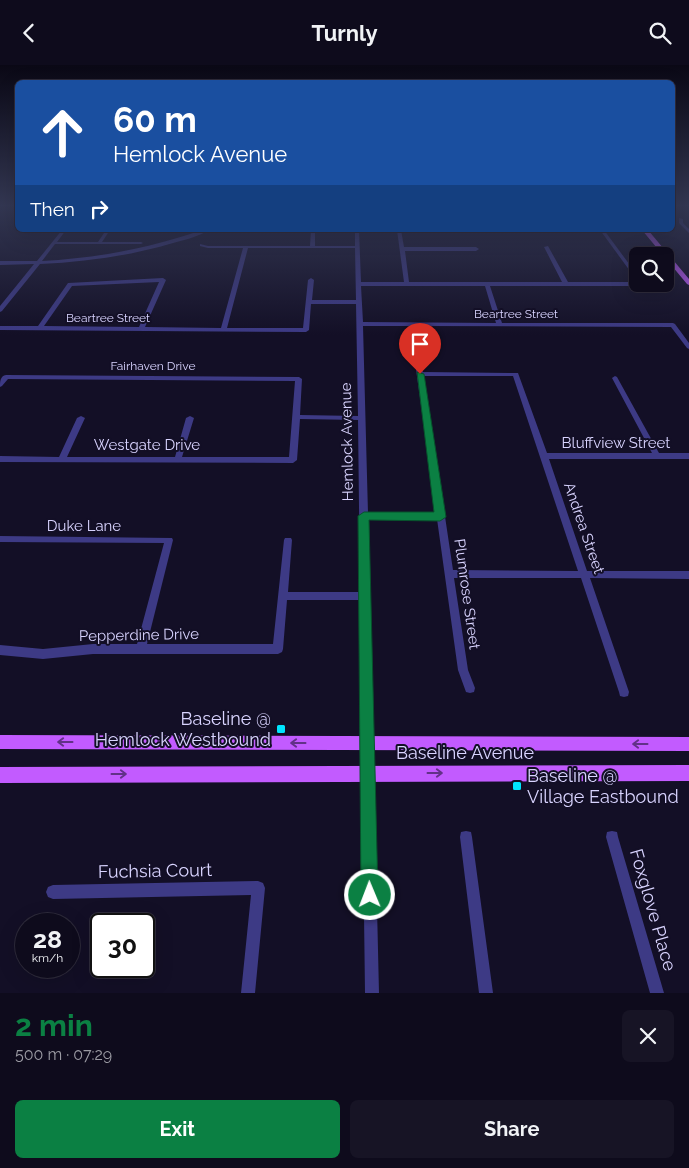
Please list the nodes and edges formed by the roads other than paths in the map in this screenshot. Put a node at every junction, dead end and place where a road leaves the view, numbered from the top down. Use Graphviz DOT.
graph roads {
  1 [pos="50,248"];
  2 [pos="152,248"];
  3 [pos="160,248"];
  4 [pos="246,248"];
  5 [pos="357,248"];
  6 [pos="547,248"];
  7 [pos="615,248"];
  8 [pos="660,248"];
  9 [pos="670,248"];
  10 [pos="402,249"];
  11 [pos="476,249"];
  12 [pos="0,263"];
  13 [pos="38,263"];
  14 [pos="629,268"];
  15 [pos="689,271"];
  16 [pos="311,280"];
  17 [pos="689,283"];
  18 [pos="358,284"];
  19 [pos="407,284"];
  20 [pos="487,284"];
  21 [pos="566,284"];
  22 [pos="629,284"];
  23 [pos="308,302"];
  24 [pos="358,302"];
  25 [pos="0,310"];
  26 [pos="359,325"];
  27 [pos="413,325"];
  28 [pos="500,325"];
  29 [pos="673,325"];
  30 [pos="0,328"];
  31 [pos="39,329"];
  32 [pos="140,329"];
  33 [pos="223,329"];
  34 [pos="689,347"];
  35 [pos="420,374"];
  36 [pos="516,374"];
  37 [pos="615,378"];
  38 [pos="0,385"];
  39 [pos="296,417"];
  40 [pos="81,418"];
  41 [pos="190,418"];
  42 [pos="362,418"];
  43 [pos="544,456"];
  44 [pos="657,456"];
  45 [pos="689,457"];
  46 [pos="0,459"];
  47 [pos="62,459"];
  48 [pos="178,459"];
  49 [pos="364,516"];
  50 [pos="440,517"];
  51 [pos="0,539"];
  52 [pos="288,540"];
  53 [pos="449,574"];
  54 [pos="584,575"];
  55 [pos="689,575"];
  56 [pos="283,596"];
  57 [pos="366,596"];
  58 [pos="141,649"];
  59 [pos="0,651"];
  60 [pos="470,688"];
  61 [pos="624,692"];
  62 [pos="0,742"];
  63 [pos="366,743"];
  64 [pos="689,744"];
  65 [pos="367,773"];
  66 [pos="689,773"];
  67 [pos="0,775"];
  68 [pos="466,837"];
  69 [pos="612,837"];
  70 [pos="53,892"];
  71 [pos="248,993"];
  72 [pos="372,993"];
  73 [pos="486,993"];
  74 [pos="657,993"];
  1 -- 13 [label="street"];
  2 -- 13 [label="street"];
  3 -- 13 [label="street"];
  4 -- 33 [label="street"];
  5 -- 18 [label="street, Hemlock Avenue"];
  6 -- 21 [label="street"];
  7 -- 14 [label="street"];
  8 -- 17 [label="main road"];
  9 -- 15 [label="main road"];
  10 -- 11 [label="street"];
  10 -- 19 [label="street"];
  12 -- 13 [label="street"];
  13 -- 25 [label="street"];
  16 -- 23 [label="street"];
  18 -- 19 [label="street"];
  18 -- 24 [label="street, Hemlock Avenue"];
  19 -- 20 [label="street"];
  20 -- 21 [label="street"];
  20 -- 28 [label="street"];
  21 -- 22 [label="street"];
  23 -- 24 [label="street"];
  23 -- 33 [label="street, Beartree Street"];
  24 -- 26 [label="street, Hemlock Avenue"];
  26 -- 27 [label="street, Beartree Street"];
  26 -- 42 [label="street, Hemlock Avenue"];
  27 -- 28 [label="street, Beartree Street"];
  27 -- 35 [label="street, Plumrose Street"];
  28 -- 29 [label="street, Beartree Street"];
  29 -- 34 [label="street"];
  30 -- 31 [label="street, Beartree Street"];
  31 -- 32 [label="street, Beartree Street"];
  31 -- 32 [label="street"];
  32 -- 33 [label="street, Beartree Street"];
  35 -- 36 [label="street"];
  35 -- 50 [label="street, Plumrose Street"];
  36 -- 43 [label="street, Andrea Street"];
  37 -- 44 [label="street"];
  38 -- 39 [label="street, Fairhaven Drive"];
  39 -- 42 [label="street"];
  39 -- 48 [label="street, Westgate Drive"];
  40 -- 47 [label="street"];
  41 -- 48 [label="street"];
  42 -- 49 [label="street, Hemlock Avenue"];
  43 -- 44 [label="street, Bluffview Street"];
  43 -- 54 [label="street, Andrea Street"];
  44 -- 45 [label="street, Bluffview Street"];
  46 -- 47 [label="street, Westgate Drive"];
  47 -- 48 [label="street, Westgate Drive"];
  49 -- 50 [label="street"];
  49 -- 57 [label="street, Hemlock Avenue"];
  50 -- 53 [label="street, Plumrose Street"];
  51 -- 58 [label="street, Duke Lane"];
  52 -- 56 [label="street"];
  53 -- 54 [label="street"];
  53 -- 60 [label="street, Plumrose Street"];
  54 -- 55 [label="street"];
  54 -- 61 [label="street, Andrea Street"];
  56 -- 57 [label="street"];
  56 -- 58 [label="street, Pepperdine Drive"];
  57 -- 63 [label="street, Hemlock Avenue"];
  58 -- 59 [label="street, Pepperdine Drive"];
  63 -- 62 [label="main road, Baseline Avenue, one-way"];
  64 -- 63 [label="main road, Baseline Avenue, one-way"];
  63 -- 65 [label="street, Hemlock Avenue"];
  65 -- 66 [label="main road, Baseline Avenue, one-way"];
  67 -- 65 [label="main road, Baseline Avenue, one-way"];
  65 -- 72 [label="street, Hemlock Avenue"];
  68 -- 73 [label="street"];
  69 -- 74 [label="street, Foxglove Place"];
  70 -- 71 [label="street, Fuchsia Court"];
}
